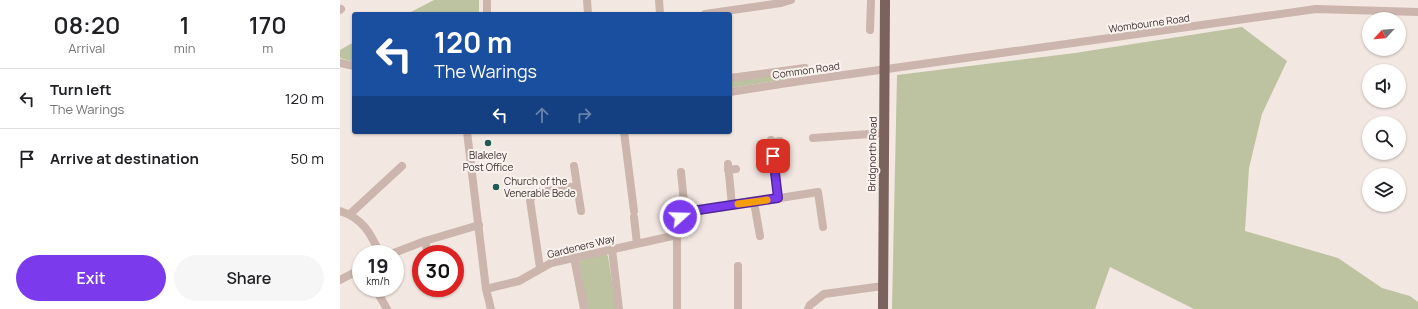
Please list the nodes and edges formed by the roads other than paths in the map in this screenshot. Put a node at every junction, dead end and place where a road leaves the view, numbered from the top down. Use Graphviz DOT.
graph roads {
  1 [pos="587,0"];
  2 [pos="660,0"];
  3 [pos="791,0"];
  4 [pos="871,0"];
  5 [pos="885,0"];
  6 [pos="588,12"];
  7 [pos="660,12"];
  8 [pos="719,12"];
  9 [pos="1418,12"];
  10 [pos="870,30"];
  11 [pos="340,63"];
  12 [pos="352,66"];
  13 [pos="884,70"];
  14 [pos="732,78"];
  15 [pos="801,81"];
  16 [pos="732,92"];
  17 [pos="468,134"];
  18 [pos="624,134"];
  19 [pos="884,134"];
  20 [pos="813,138"];
  21 [pos="824,138"];
  22 [pos="780,141"];
  23 [pos="825,147"];
  24 [pos="402,166"];
  25 [pos="574,166"];
  26 [pos="731,168"];
  27 [pos="681,172"];
  28 [pos="577,186"];
  29 [pos="778,198"];
  30 [pos="754,202"];
  31 [pos="732,205"];
  32 [pos="340,211"];
  33 [pos="581,211"];
  34 [pos="685,212"];
  35 [pos="350,214"];
  36 [pos="813,223"];
  37 [pos="479,225"];
  38 [pos="762,232"];
  39 [pos="677,236"];
  40 [pos="425,241"];
  41 [pos="637,244"];
  42 [pos="376,245"];
  43 [pos="426,245"];
  44 [pos="404,249"];
  45 [pos="612,249"];
  46 [pos="574,257"];
  47 [pos="738,266"];
  48 [pos="540,268"];
  49 [pos="352,274"];
  50 [pos="340,280"];
  51 [pos="883,286"];
  52 [pos="486,289"];
  53 [pos="380,297"];
  54 [pos="387,309"];
  55 [pos="492,309"];
  56 [pos="584,309"];
  57 [pos="620,309"];
  58 [pos="677,309"];
  59 [pos="738,309"];
  60 [pos="808,309"];
  61 [pos="883,309"];
  1 -- 6 [label="street"];
  2 -- 7 [label="street"];
  3 -- 8 [label="street"];
  4 -- 10 [label="street"];
  5 -- 13 [label="main road, Bridgnorth Road"];
  9 -- 13 [label="street, Wombourne Road"];
  11 -- 12 [label="street"];
  13 -- 15 [label="street, Common Road"];
  13 -- 19 [label="main road, Bridgnorth Road"];
  14 -- 15 [label="street, Common Road"];
  15 -- 16 [label="street, Common Road"];
  17 -- 37 [label="street"];
  18 -- 41 [label="street"];
  19 -- 21 [label="street"];
  19 -- 51 [label="main road, Bridgnorth Road"];
  20 -- 21 [label="street"];
  21 -- 23 [label="street"];
  22 -- 29 [label="street"];
  24 -- 35 [label="street"];
  25 -- 28 [label="street"];
  26 -- 31 [label="street"];
  27 -- 34 [label="street"];
  28 -- 33 [label="street"];
  28 -- 48 [label="street"];
  29 -- 30 [label="street"];
  29 -- 36 [label="street"];
  30 -- 31 [label="street"];
  30 -- 38 [label="street"];
  31 -- 34 [label="street"];
  32 -- 35 [label="street"];
  34 -- 39 [label="street"];
  35 -- 42 [label="street"];
  37 -- 40 [label="street"];
  37 -- 52 [label="street"];
  39 -- 41 [label="street, Gardeners Way"];
  39 -- 58 [label="street"];
  40 -- 43 [label="street"];
  40 -- 44 [label="street"];
  41 -- 45 [label="street, Gardeners Way"];
  45 -- 46 [label="street, Gardeners Way"];
  45 -- 57 [label="street"];
  46 -- 48 [label="street, Gardeners Way"];
  46 -- 56 [label="street"];
  47 -- 59 [label="street"];
  48 -- 52 [label="street, Gardeners Way"];
  49 -- 50 [label="street"];
  51 -- 60 [label="street"];
  51 -- 61 [label="main road, Bridgnorth Road"];
  52 -- 55 [label="street"];
  53 -- 54 [label="street"];
}
